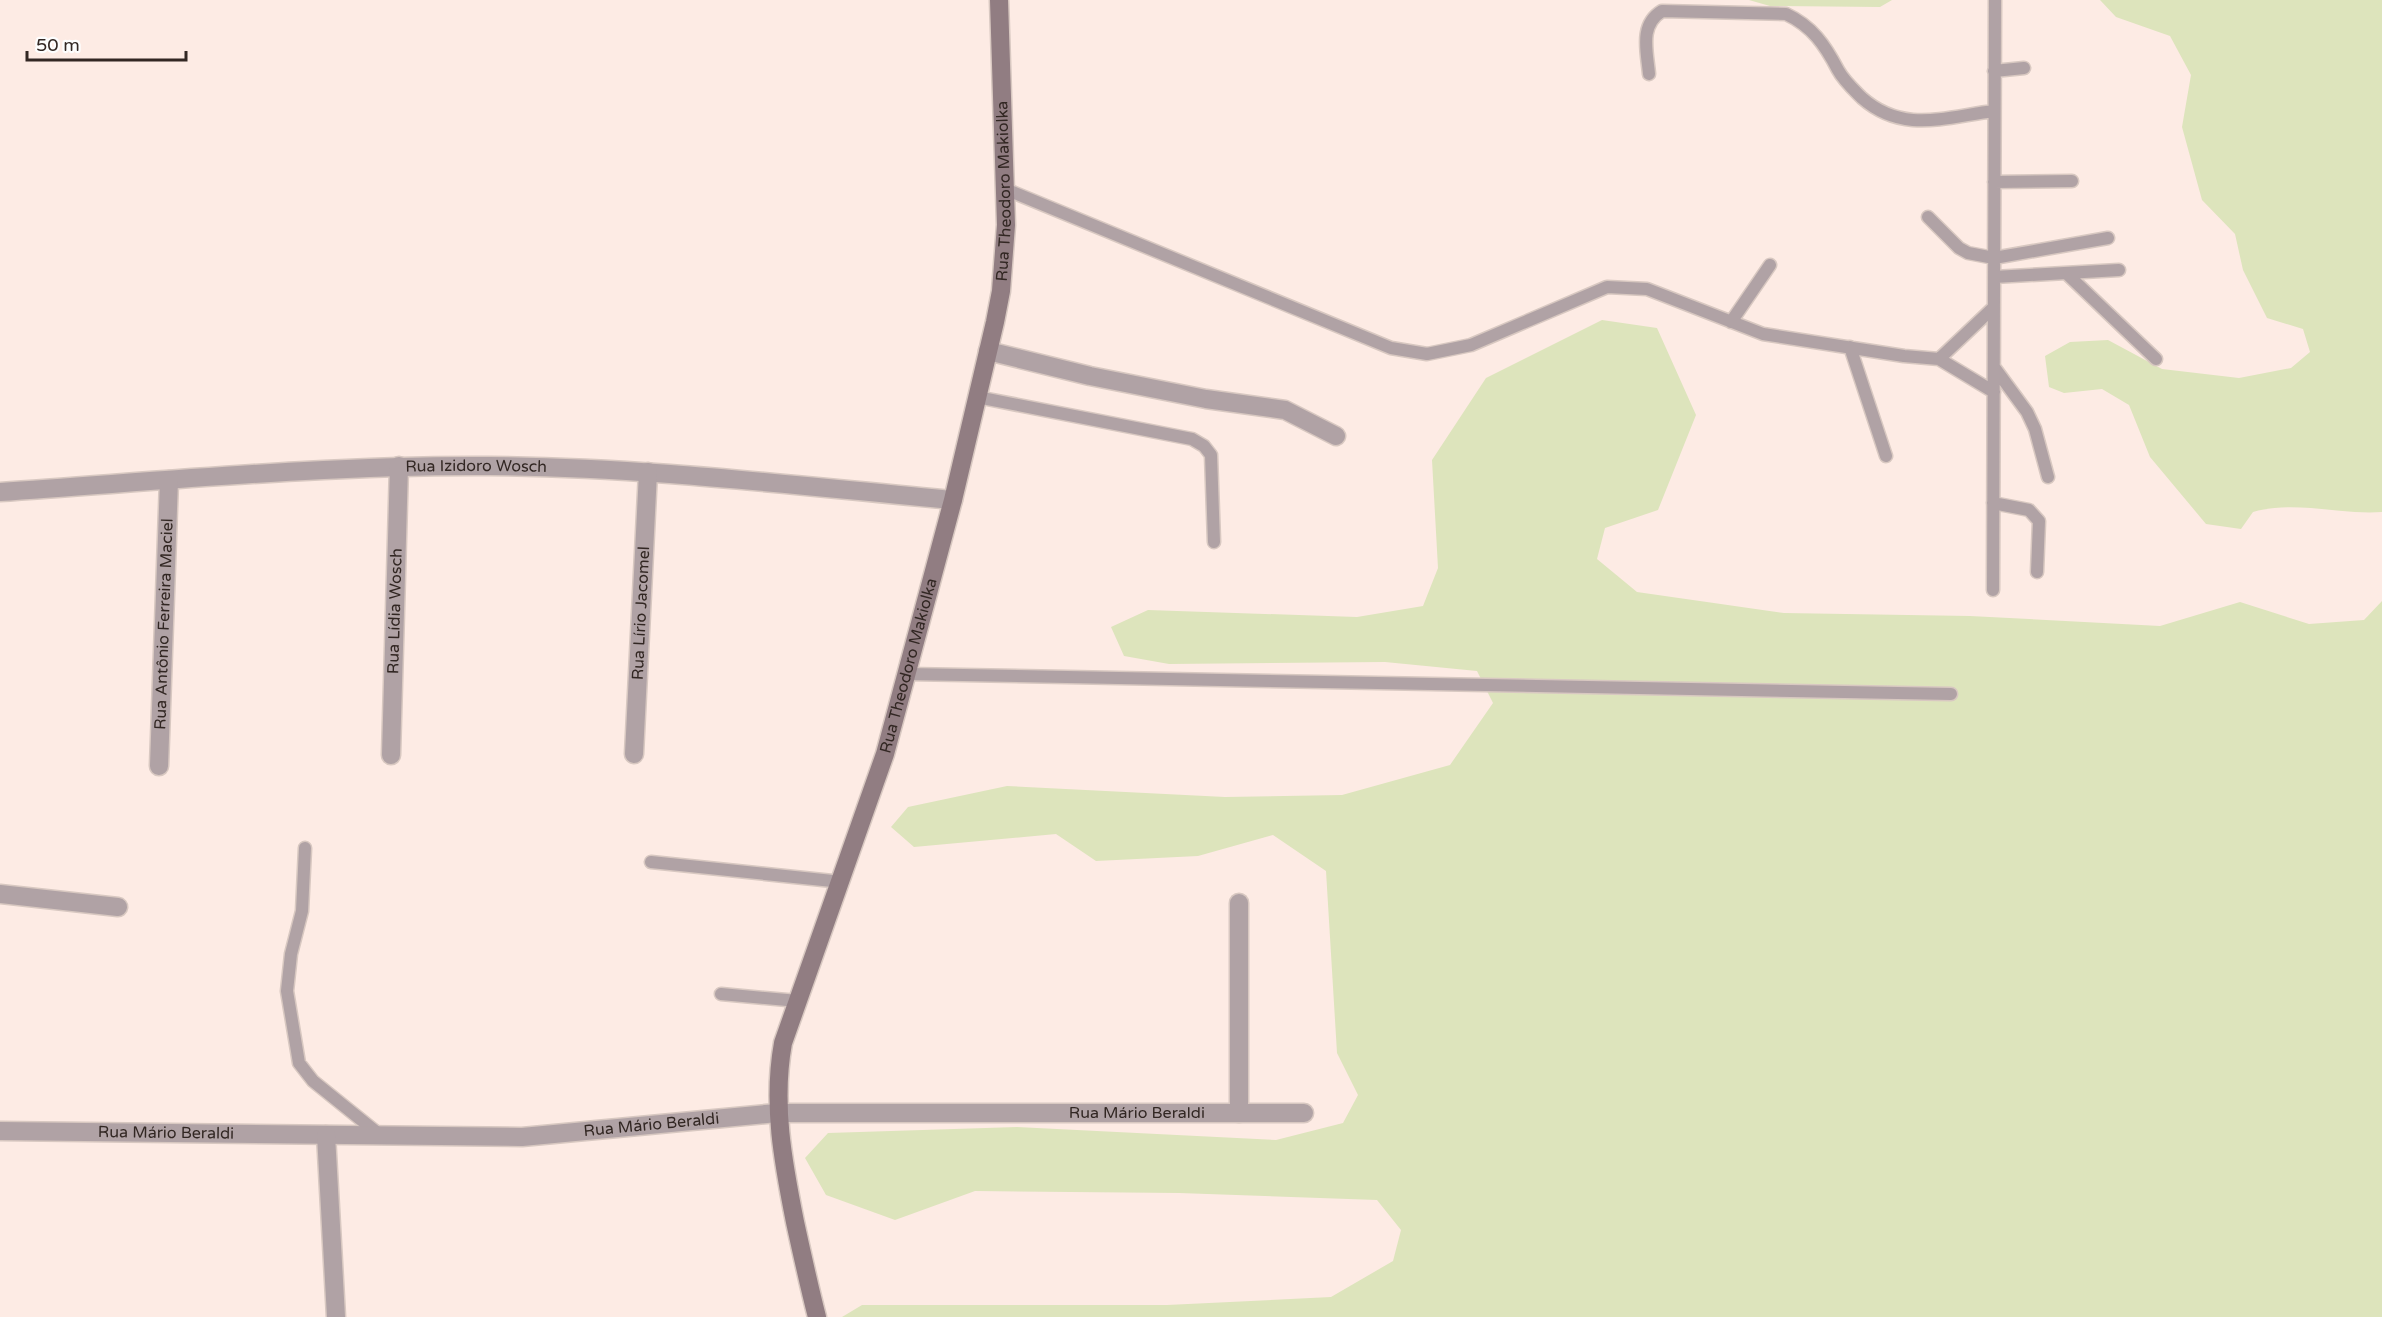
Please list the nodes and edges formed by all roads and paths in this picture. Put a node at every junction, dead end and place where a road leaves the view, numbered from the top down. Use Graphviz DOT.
graph roads {
  1 [pos="999,0"];
  2 [pos="1995,0"];
  3 [pos="2024,68"];
  4 [pos="1994,71"];
  5 [pos="1649,74"];
  6 [pos="1994,111"];
  7 [pos="2072,181"];
  8 [pos="1994,182"];
  9 [pos="1005,189"];
  10 [pos="1928,217"];
  11 [pos="2108,238"];
  12 [pos="1994,258"];
  13 [pos="1770,265"];
  14 [pos="2120,270"];
  15 [pos="2066,273"];
  16 [pos="1994,277"];
  17 [pos="1994,307"];
  18 [pos="1731,322"];
  19 [pos="1850,348"];
  20 [pos="988,351"];
  21 [pos="1939,359"];
  22 [pos="2156,359"];
  23 [pos="1994,367"];
  24 [pos="1994,392"];
  25 [pos="977,397"];
  26 [pos="1336,436"];
  27 [pos="1886,456"];
  28 [pos="399,466"];
  29 [pos="648,472"];
  30 [pos="2048,477"];
  31 [pos="169,480"];
  32 [pos="0,492"];
  33 [pos="953,500"];
  34 [pos="1993,502"];
  35 [pos="1215,542"];
  36 [pos="2037,572"];
  37 [pos="1993,590"];
  38 [pos="908,674"];
  39 [pos="1951,694"];
  40 [pos="634,754"];
  41 [pos="391,755"];
  42 [pos="159,766"];
  43 [pos="305,848"];
  44 [pos="651,862"];
  45 [pos="842,882"];
  46 [pos="0,894"];
  47 [pos="1239,903"];
  48 [pos="118,908"];
  49 [pos="721,994"];
  50 [pos="798,1001"];
  51 [pos="777,1113"];
  52 [pos="1239,1113"];
  53 [pos="1304,1113"];
  54 [pos="0,1131"];
  55 [pos="326,1135"];
  56 [pos="380,1135"];
  57 [pos="336,1317"];
  58 [pos="817,1317"];
  1 -- 9 [label="main road, Rua Theodoro Makiolka"];
  2 -- 4 [label="lane"];
  3 -- 4 [label="lane"];
  4 -- 6 [label="lane"];
  5 -- 6 [label="lane"];
  6 -- 8 [label="lane"];
  7 -- 8 [label="lane"];
  8 -- 12 [label="lane"];
  9 -- 18 [label="lane"];
  9 -- 20 [label="main road, Rua Theodoro Makiolka"];
  10 -- 12 [label="lane"];
  11 -- 12 [label="lane"];
  12 -- 16 [label="lane"];
  13 -- 18 [label="lane"];
  14 -- 15 [label="lane"];
  15 -- 16 [label="lane"];
  15 -- 22 [label="lane"];
  16 -- 17 [label="lane"];
  17 -- 21 [label="lane"];
  17 -- 23 [label="lane"];
  18 -- 19 [label="lane"];
  19 -- 21 [label="lane"];
  19 -- 27 [label="lane"];
  20 -- 25 [label="main road, Rua Theodoro Makiolka"];
  20 -- 26 [label="street"];
  21 -- 24 [label="lane"];
  23 -- 24 [label="lane"];
  23 -- 30 [label="lane"];
  24 -- 34 [label="lane"];
  25 -- 33 [label="main road, Rua Theodoro Makiolka"];
  25 -- 35 [label="lane"];
  28 -- 29 [label="street, Rua Izidoro Wosch"];
  28 -- 31 [label="street, Rua Izidoro Wosch"];
  28 -- 41 [label="street, Rua Lídia Wosch"];
  29 -- 33 [label="street, Rua Izidoro Wosch"];
  29 -- 40 [label="street, Rua Lírio Jacomel"];
  31 -- 32 [label="street, Rua Izidoro Wosch"];
  31 -- 42 [label="street, Rua Antônio Ferreira Maciel"];
  33 -- 38 [label="main road, Rua Theodoro Makiolka"];
  34 -- 36 [label="lane"];
  34 -- 37 [label="lane"];
  38 -- 39 [label="lane"];
  38 -- 45 [label="main road, Rua Theodoro Makiolka"];
  43 -- 56 [label="lane"];
  44 -- 45 [label="lane"];
  45 -- 50 [label="main road, Rua Theodoro Makiolka"];
  46 -- 48 [label="street"];
  47 -- 52 [label="street"];
  49 -- 50 [label="lane"];
  50 -- 51 [label="main road, Rua Theodoro Makiolka"];
  51 -- 52 [label="street, Rua Mário Beraldi"];
  51 -- 56 [label="street, Rua Mário Beraldi"];
  51 -- 58 [label="main road, Rua Theodoro Makiolka"];
  52 -- 53 [label="street, Rua Mário Beraldi"];
  54 -- 55 [label="street, Rua Mário Beraldi"];
  55 -- 56 [label="street, Rua Mário Beraldi"];
  55 -- 57 [label="street"];
}
